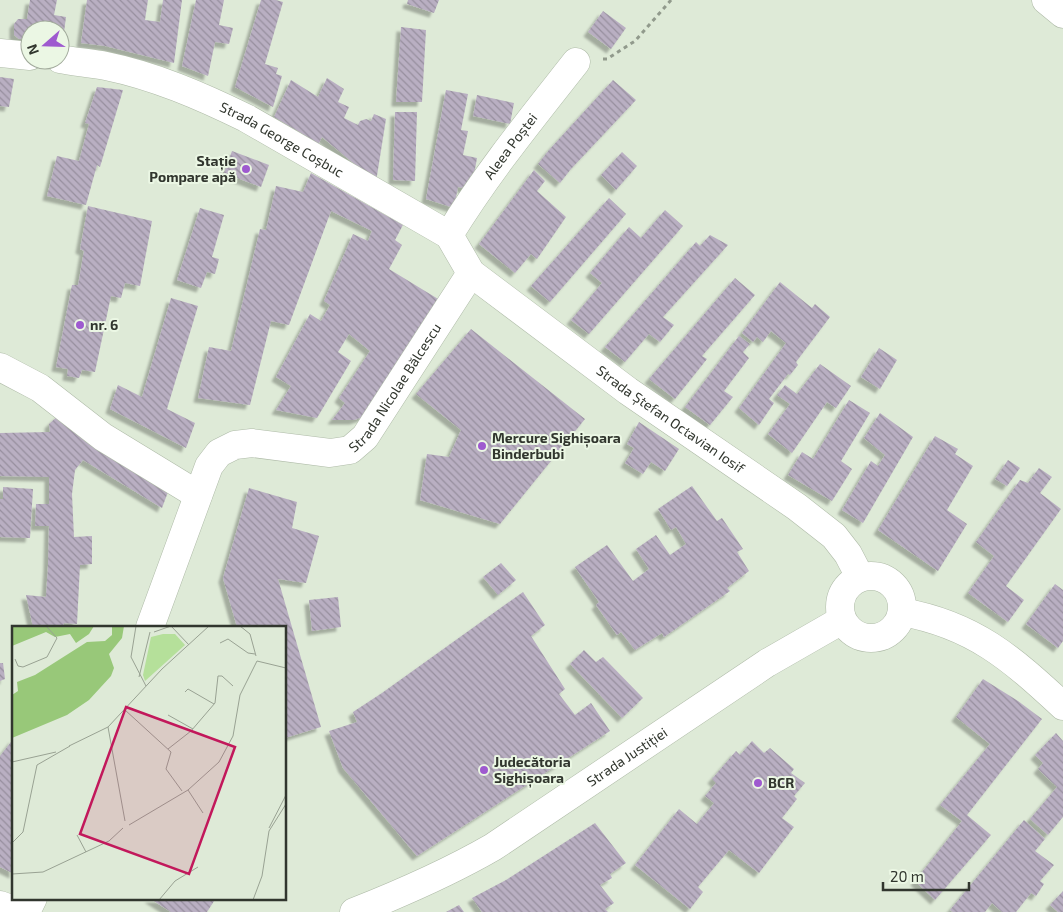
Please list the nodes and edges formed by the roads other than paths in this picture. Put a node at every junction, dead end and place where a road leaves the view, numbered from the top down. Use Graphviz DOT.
graph roads {
  1 [pos="1046,0"];
  2 [pos="1063,14"];
  3 [pos="0,53"];
  4 [pos="20,55"];
  5 [pos="70,61"];
  6 [pos="576,62"];
  7 [pos="449,234"];
  8 [pos="470,273"];
  9 [pos="0,367"];
  10 [pos="198,495"];
  11 [pos="860,577"];
  12 [pos="902,612"];
  13 [pos="842,620"];
  14 [pos="150,626"];
  15 [pos="1063,706"];
  16 [pos="32,900"];
  17 [pos="0,904"];
  18 [pos="19,912"];
  19 [pos="26,912"];
  20 [pos="354,912"];
  1 -- 2 [label="street"];
  3 -- 4 [label="street"];
  5 -- 7 [label="street, Strada George Coșbuc"];
  6 -- 7 [label="street, Aleea Poștei"];
  7 -- 8 [label="street"];
  8 -- 10 [label="street, Strada Nicolae Bălcescu"];
  8 -- 11 [label="street, Strada Ștefan Octavian Iosif"];
  9 -- 10 [label="street"];
  10 -- 14 [label="street, Strada Nicolae Bălcescu"];
  11 -- 12 [label="street"];
  11 -- 13 [label="street"];
  12 -- 13 [label="street"];
  12 -- 15 [label="street"];
  13 -- 20 [label="street, Strada Justiției"];
  16 -- 19 [label="street"];
  17 -- 18 [label="street"];
}
